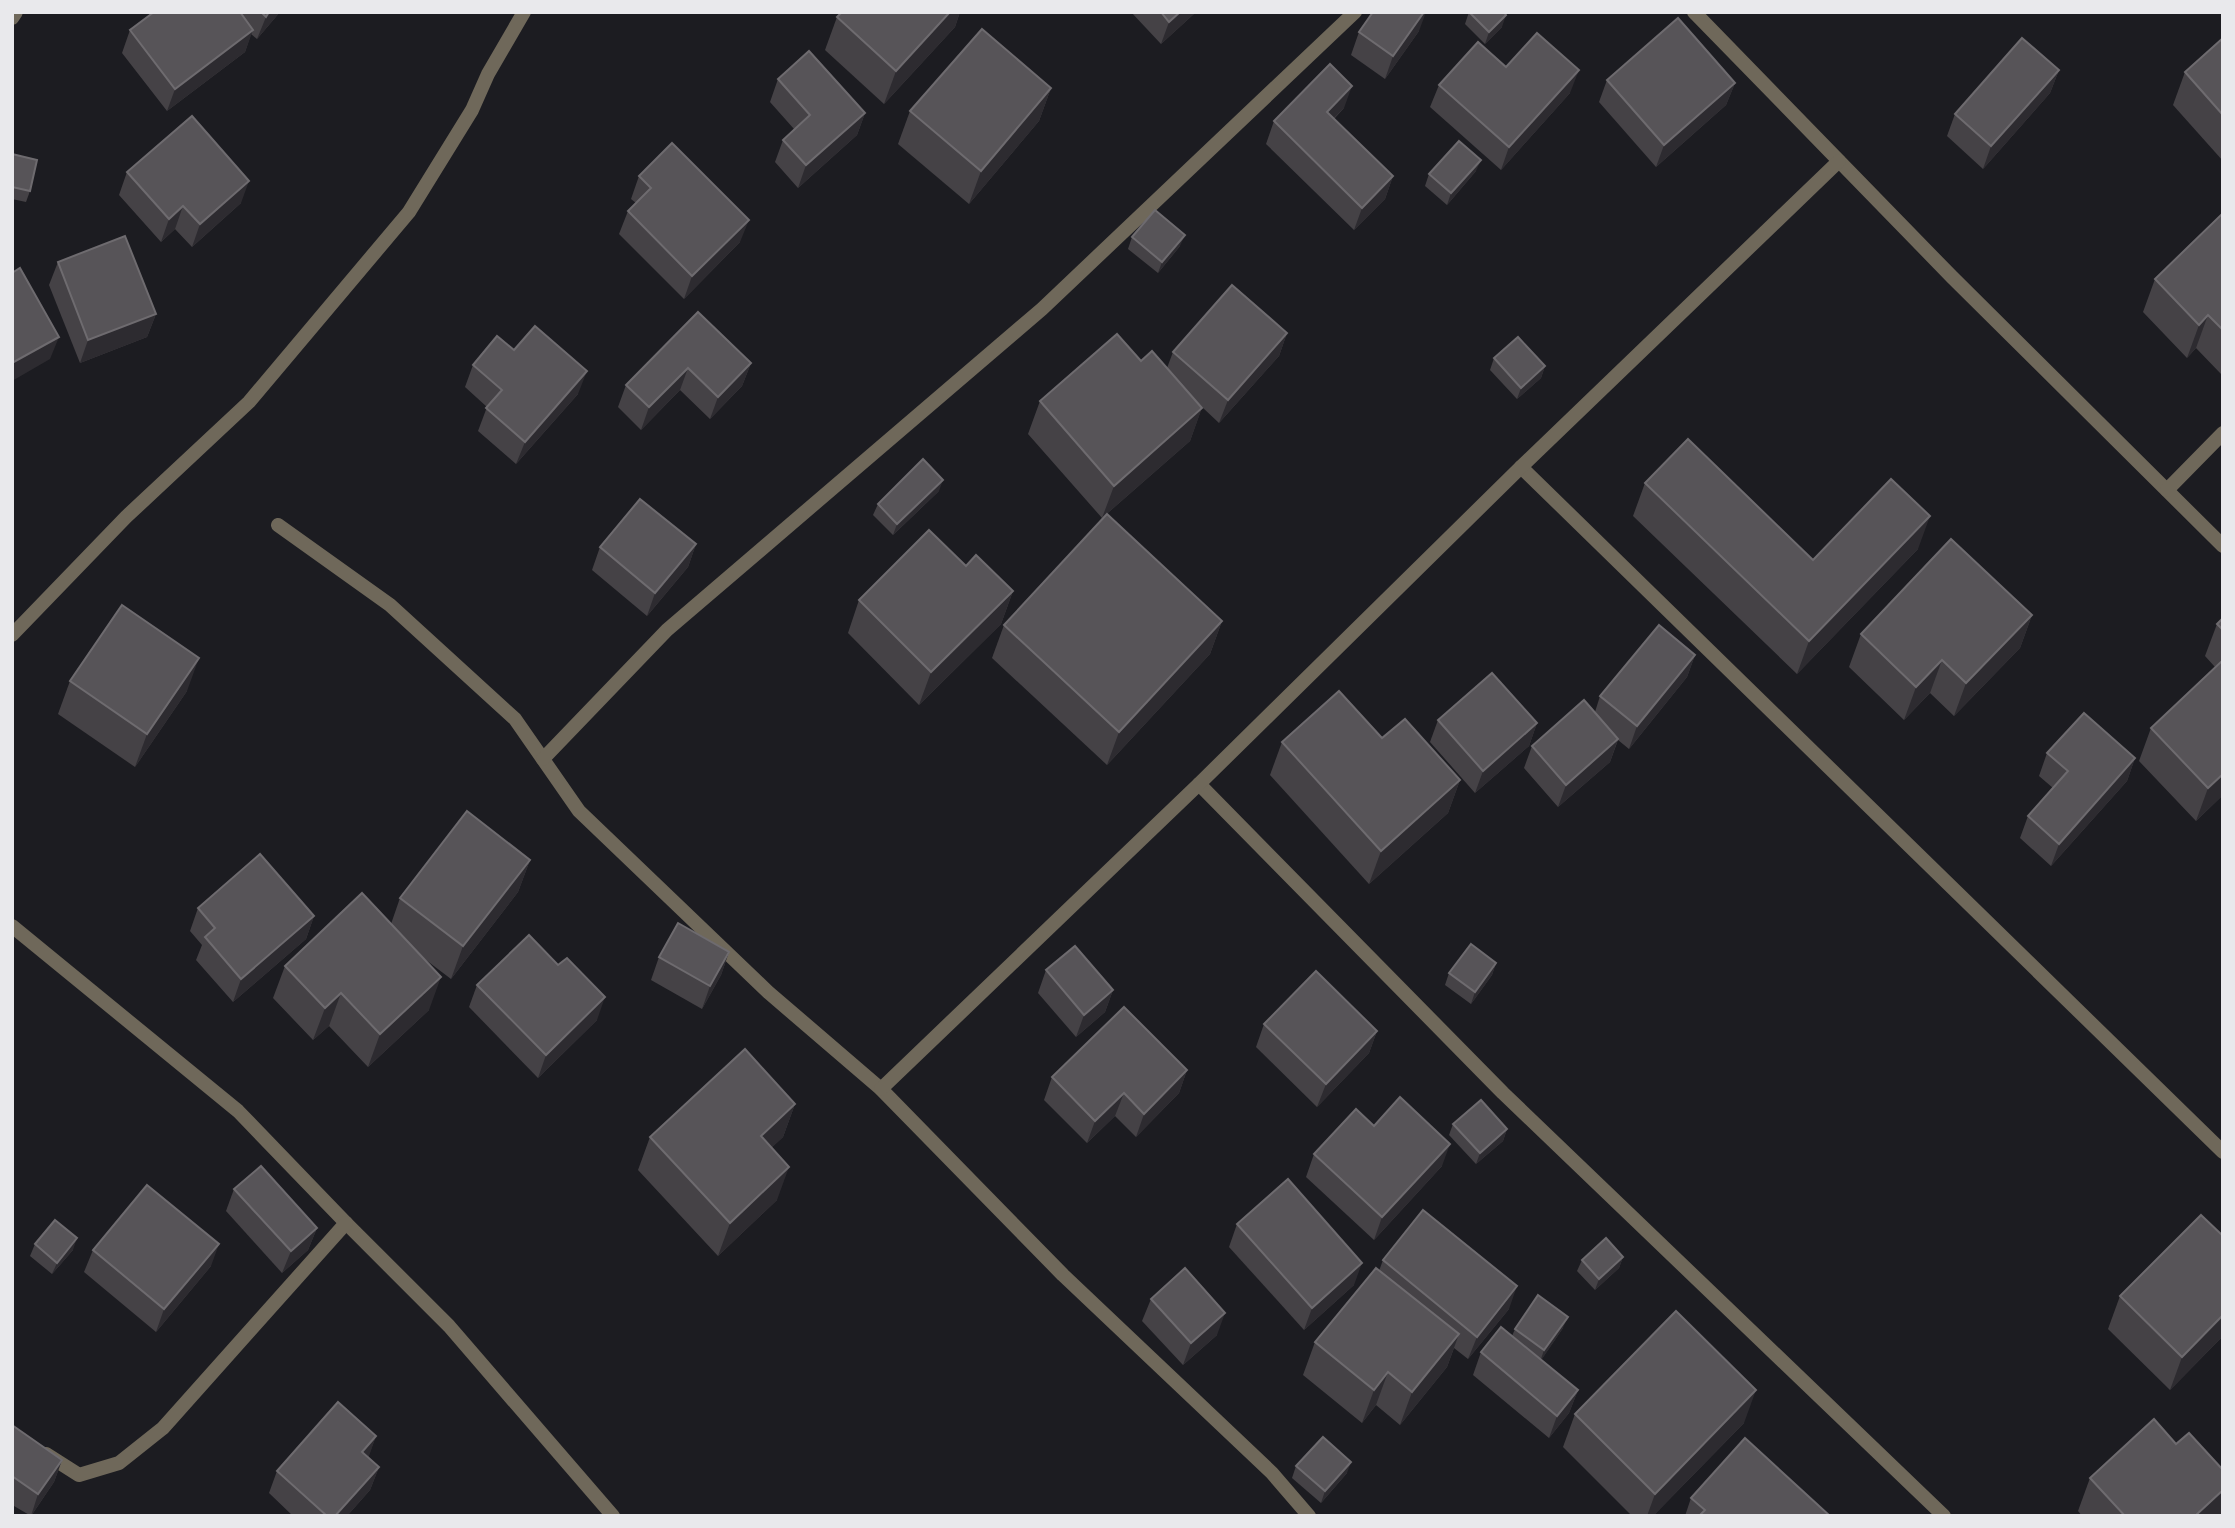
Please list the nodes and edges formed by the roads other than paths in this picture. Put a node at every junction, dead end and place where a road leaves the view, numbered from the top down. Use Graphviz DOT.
graph roads {
  1 [pos="16,12"];
  2 [pos="524,12"];
  3 [pos="1355,12"];
  4 [pos="1694,12"];
  5 [pos="12,18"];
  6 [pos="1839,161"];
  7 [pos="2223,433"];
  8 [pos="1521,467"];
  9 [pos="2167,490"];
  10 [pos="278,525"];
  11 [pos="2223,547"];
  12 [pos="12,635"];
  13 [pos="542,759"];
  14 [pos="1199,785"];
  15 [pos="12,926"];
  16 [pos="881,1089"];
  17 [pos="2223,1152"];
  18 [pos="346,1223"];
  19 [pos="32,1443"];
  20 [pos="613,1516"];
  21 [pos="1310,1516"];
  22 [pos="1944,1516"];
  1 -- 5 [label="street"];
  2 -- 12 [label="street"];
  3 -- 13 [label="street"];
  4 -- 6 [label="street"];
  6 -- 8 [label="street"];
  6 -- 9 [label="street"];
  7 -- 9 [label="street"];
  8 -- 14 [label="street"];
  8 -- 17 [label="street"];
  9 -- 11 [label="street"];
  10 -- 13 [label="street"];
  13 -- 16 [label="street"];
  14 -- 16 [label="street"];
  14 -- 22 [label="street"];
  15 -- 18 [label="street"];
  16 -- 21 [label="street"];
  18 -- 19 [label="street"];
  18 -- 20 [label="street"];
}
